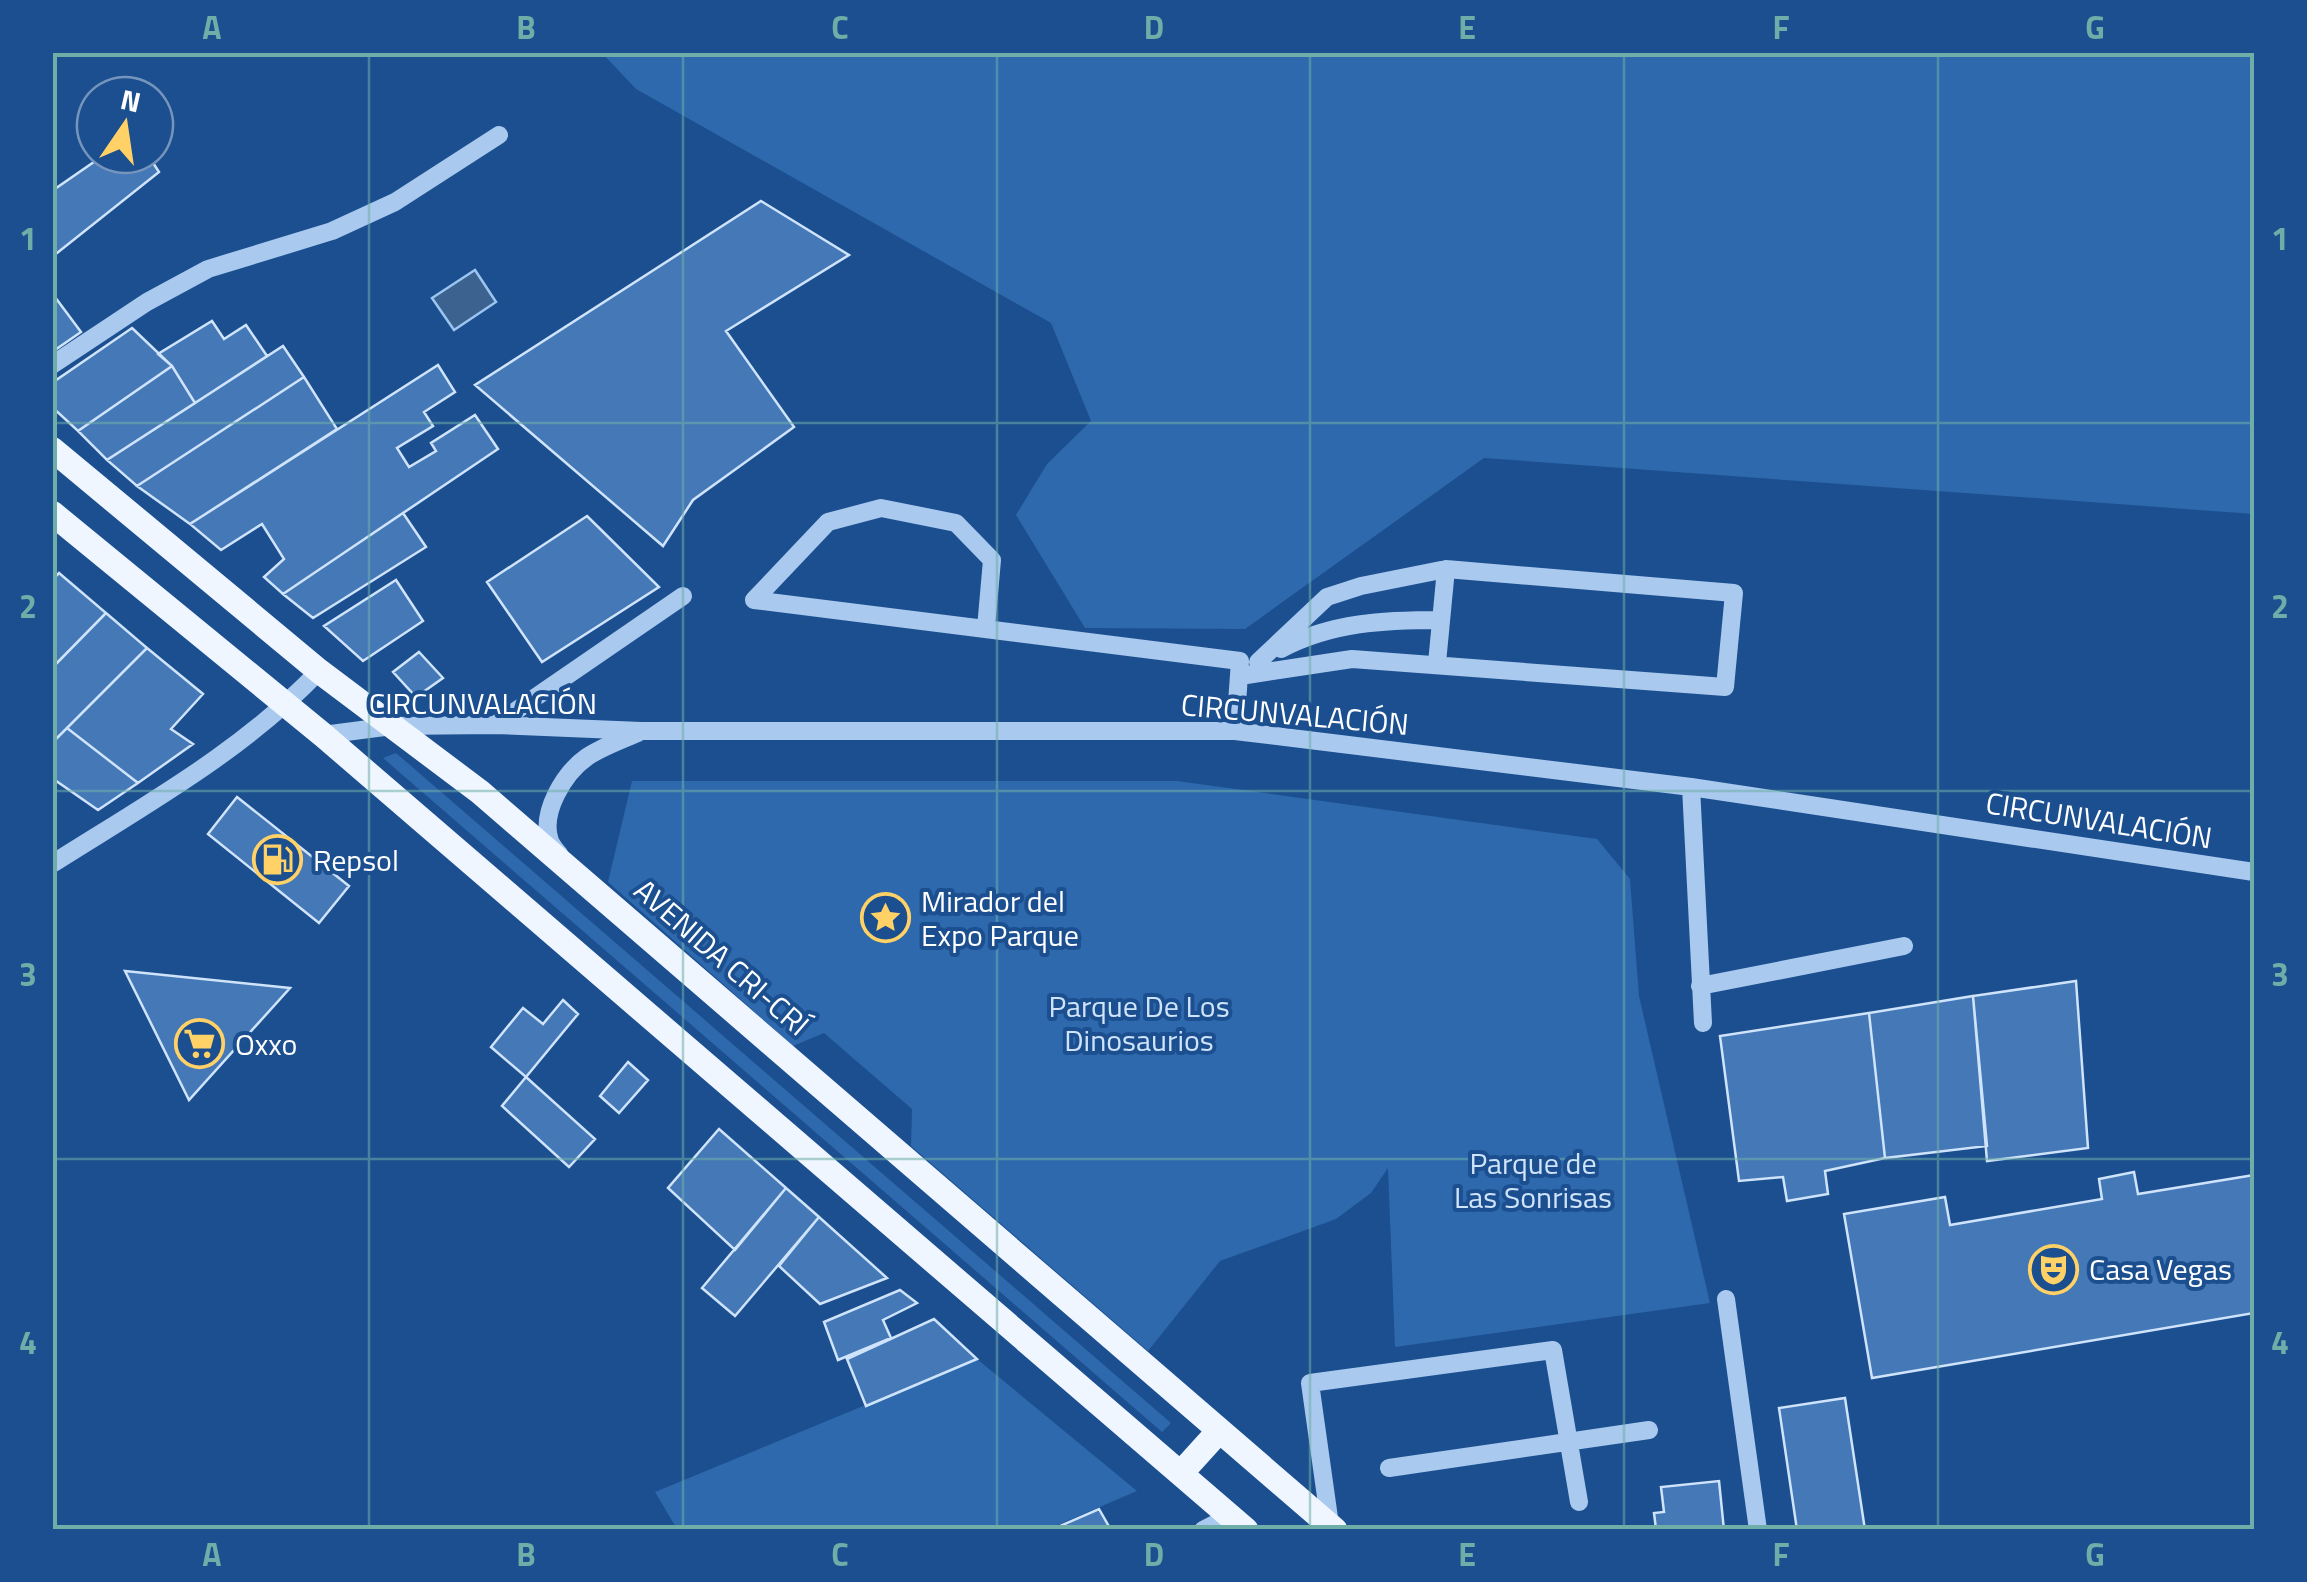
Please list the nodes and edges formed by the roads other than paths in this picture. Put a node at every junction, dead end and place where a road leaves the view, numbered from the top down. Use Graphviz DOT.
graph roads {
  1 [pos="498,135"];
  2 [pos="52,365"];
  3 [pos="52,449"];
  4 [pos="52,513"];
  5 [pos="1446,569"];
  6 [pos="683,596"];
  7 [pos="1441,620"];
  8 [pos="986,628"];
  9 [pos="1437,663"];
  10 [pos="1246,666"];
  11 [pos="318,671"];
  12 [pos="287,704"];
  13 [pos="392,726"];
  14 [pos="495,726"];
  15 [pos="641,731"];
  16 [pos="1235,731"];
  17 [pos="323,735"];
  18 [pos="1691,787"];
  19 [pos="52,864"];
  20 [pos="568,867"];
  21 [pos="2254,872"];
  22 [pos="1904,946"];
  23 [pos="1700,986"];
  24 [pos="1702,1023"];
  25 [pos="1726,1300"];
  26 [pos="1649,1430"];
  27 [pos="1219,1431"];
  28 [pos="1569,1442"];
  29 [pos="1389,1468"];
  30 [pos="1181,1473"];
  31 [pos="1580,1502"];
  32 [pos="1238,1523"];
  33 [pos="1332,1527"];
  34 [pos="1203,1530"];
  35 [pos="1758,1530"];
  1 -- 2 [label="street"];
  3 -- 11 [label="main road, AVENIDA CRI-CRÍ"];
  4 -- 12 [label="main road"];
  5 -- 7 [label="street"];
  5 -- 9 [label="street"];
  5 -- 10 [label="street"];
  6 -- 14 [label="street"];
  7 -- 9 [label="street"];
  7 -- 10 [label="street"];
  8 -- 8 [label="street"];
  8 -- 10 [label="street"];
  9 -- 10 [label="street"];
  10 -- 16 [label="street"];
  11 -- 12 [label="street"];
  11 -- 13 [label="main road, AVENIDA CRI-CRÍ"];
  12 -- 17 [label="main road"];
  12 -- 19 [label="street"];
  13 -- 14 [label="street, CIRCUNVALACIÓN"];
  13 -- 17 [label="street, CIRCUNVALACIÓN"];
  13 -- 20 [label="main road, AVENIDA CRI-CRÍ"];
  14 -- 15 [label="street, CIRCUNVALACIÓN"];
  15 -- 16 [label="street, CIRCUNVALACIÓN"];
  15 -- 20 [label="street"];
  16 -- 18 [label="street, CIRCUNVALACIÓN"];
  17 -- 30 [label="main road"];
  18 -- 21 [label="street, CIRCUNVALACIÓN"];
  18 -- 23 [label="street"];
  20 -- 27 [label="main road, AVENIDA CRI-CRÍ"];
  22 -- 23 [label="street"];
  23 -- 24 [label="street"];
  25 -- 35 [label="street"];
  26 -- 28 [label="street"];
  27 -- 30 [label="main road"];
  27 -- 33 [label="main road, AVENIDA CRI-CRÍ"];
  28 -- 29 [label="street"];
  28 -- 31 [label="street"];
  28 -- 33 [label="street"];
  30 -- 32 [label="main road"];
  32 -- 34 [label="street"];
}
